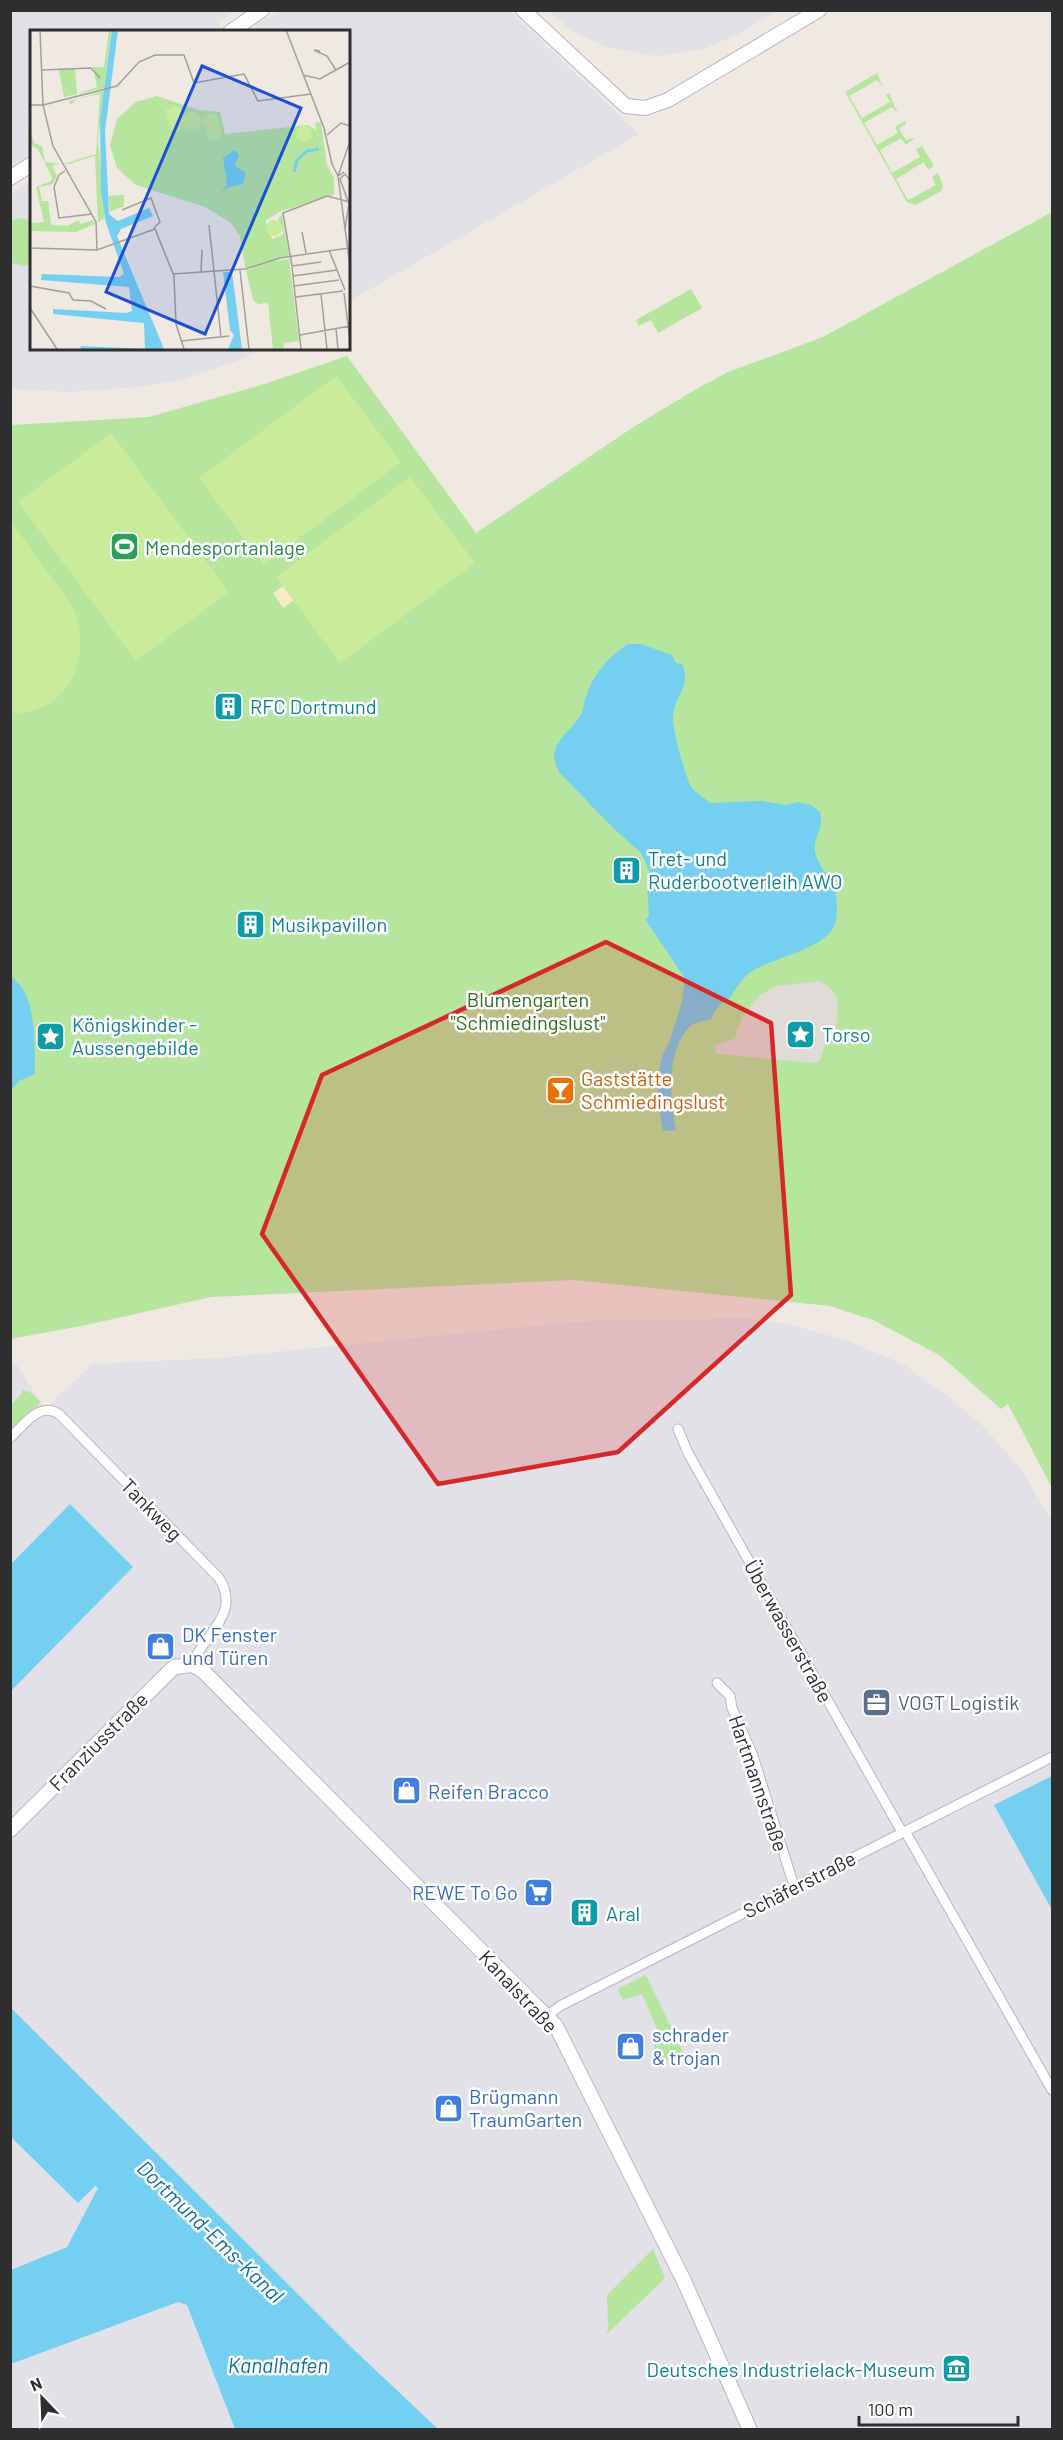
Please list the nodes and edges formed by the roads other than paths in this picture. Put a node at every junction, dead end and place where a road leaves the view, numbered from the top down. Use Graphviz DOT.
graph roads {
  1 [pos="262,10"];
  2 [pos="523,10"];
  3 [pos="819,10"];
  4 [pos="233,30"];
  5 [pos="30,165"];
  6 [pos="10,178"];
  7 [pos="678,1429"];
  8 [pos="10,1438"];
  9 [pos="192,1665"];
  10 [pos="717,1683"];
  11 [pos="1053,1757"];
  12 [pos="10,1830"];
  13 [pos="904,1832"];
  14 [pos="794,1886"];
  15 [pos="548,2015"];
  16 [pos="1053,2090"];
  17 [pos="750,2430"];
  1 -- 4 [label="main road"];
  2 -- 3 [label="main road"];
  5 -- 6 [label="main road"];
  7 -- 13 [label="street, Überwasserstraße"];
  8 -- 9 [label="street, Tankweg"];
  9 -- 12 [label="main road, Franziusstraße"];
  9 -- 15 [label="main road, Kanalstraße"];
  10 -- 14 [label="street, Hartmannstraße"];
  11 -- 13 [label="street, Schäferstraße"];
  13 -- 14 [label="street, Schäferstraße"];
  13 -- 16 [label="street, Überwasserstraße"];
  14 -- 15 [label="street, Schäferstraße"];
  15 -- 17 [label="main road, Kanalstraße"];
}
